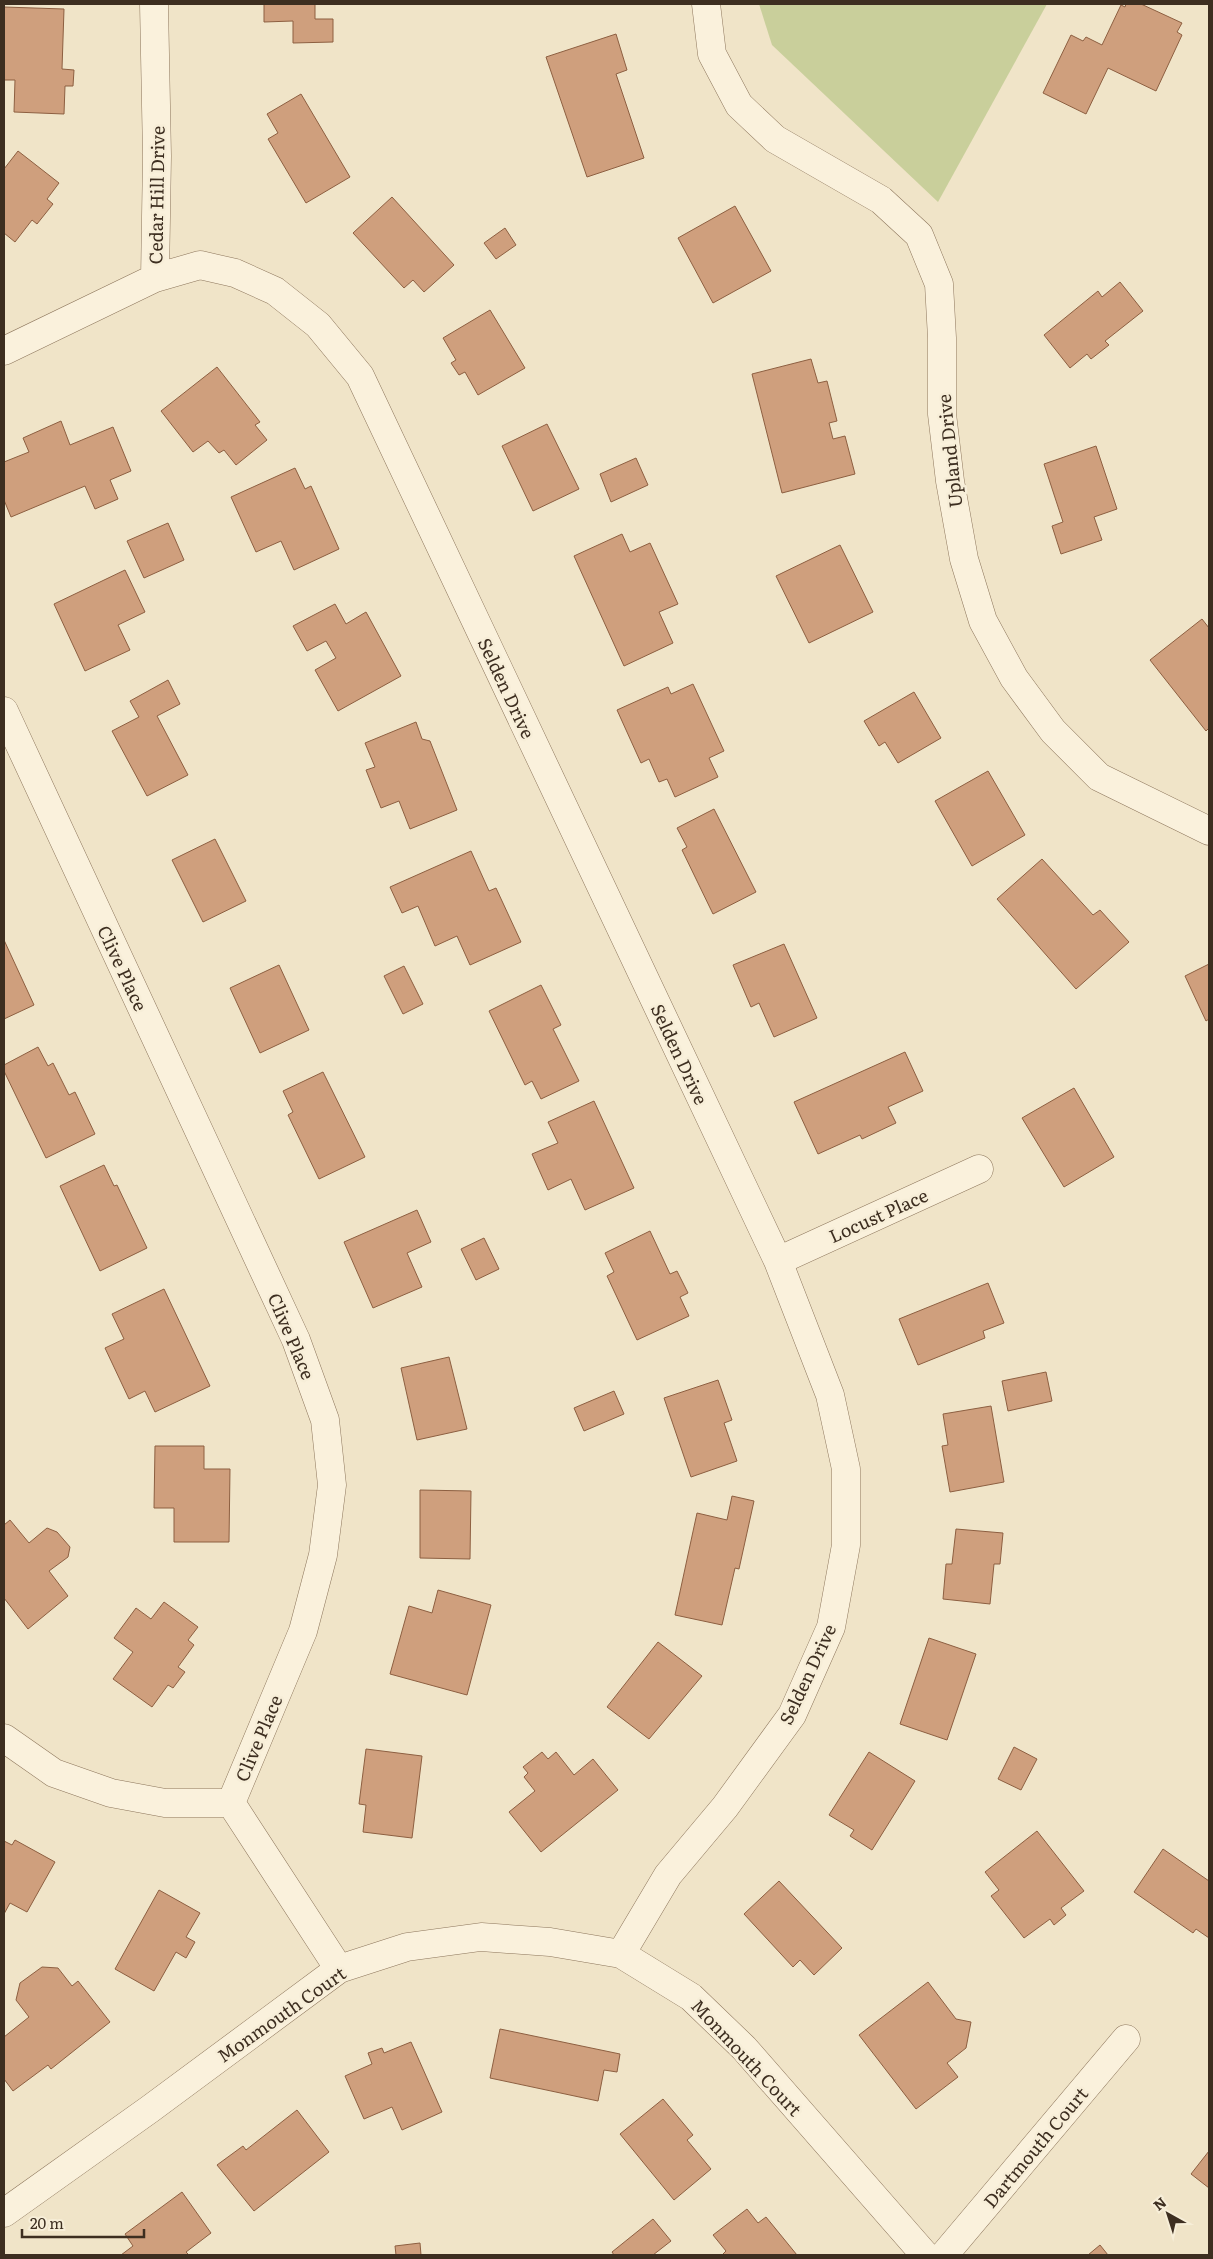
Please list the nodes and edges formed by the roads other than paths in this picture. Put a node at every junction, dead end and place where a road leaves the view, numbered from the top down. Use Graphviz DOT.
graph roads {
  1 [pos="154,4"];
  2 [pos="706,4"];
  3 [pos="155,278"];
  4 [pos="4,352"];
  5 [pos="4,711"];
  6 [pos="1209,831"];
  7 [pos="979,1169"];
  8 [pos="778,1261"];
  9 [pos="4,1738"];
  10 [pos="231,1803"];
  11 [pos="621,1954"];
  12 [pos="339,1968"];
  13 [pos="1126,2039"];
  14 [pos="4,2213"];
  15 [pos="925,2255"];
  16 [pos="944,2255"];
  1 -- 3 [label="street, Cedar Hill Drive"];
  2 -- 6 [label="street, Upland Drive"];
  3 -- 4 [label="street, Cedar Hill Drive"];
  3 -- 8 [label="street, Selden Drive"];
  5 -- 10 [label="street, Clive Place"];
  7 -- 8 [label="street, Locust Place"];
  8 -- 11 [label="street, Selden Drive"];
  9 -- 10 [label="street"];
  10 -- 12 [label="street, Clive Place"];
  11 -- 12 [label="street, Monmouth Court"];
  11 -- 15 [label="street, Monmouth Court"];
  12 -- 14 [label="street, Monmouth Court"];
  13 -- 16 [label="street, Dartmouth Court"];
}
